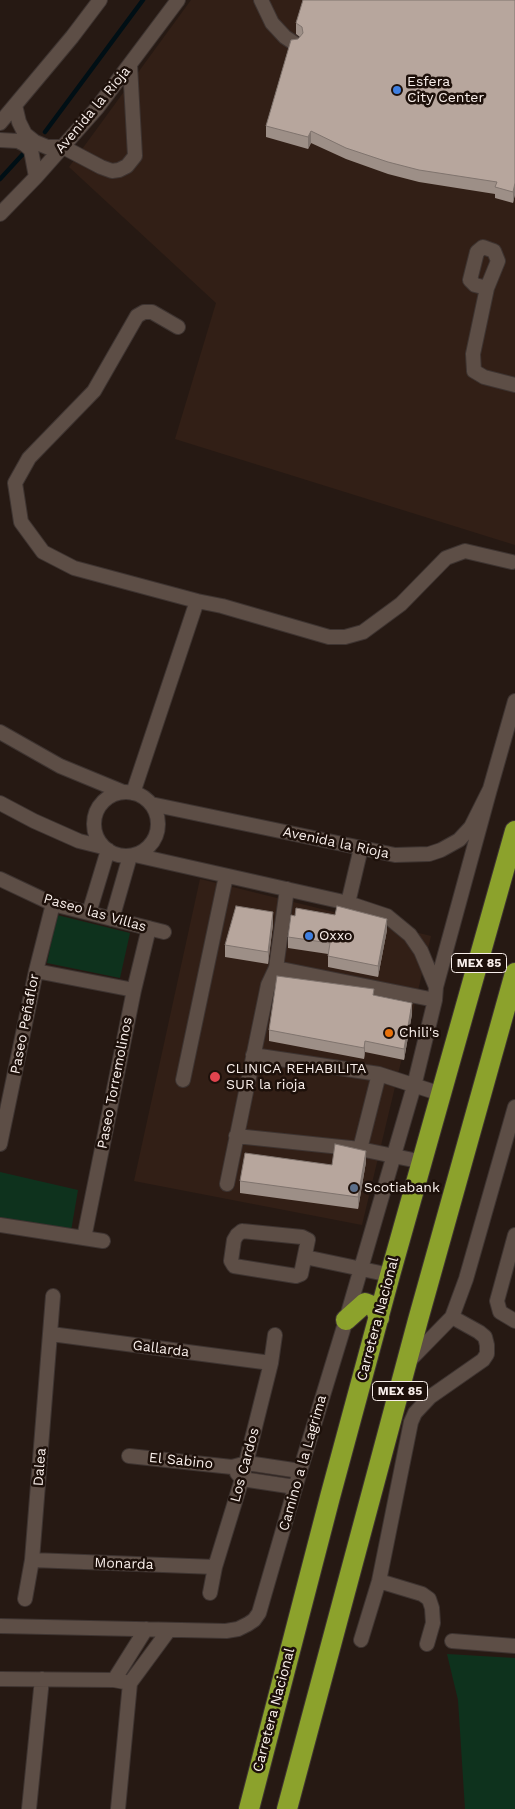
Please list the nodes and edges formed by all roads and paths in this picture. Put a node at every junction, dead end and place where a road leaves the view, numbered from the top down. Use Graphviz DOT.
graph roads {
  1 [pos="100,0"];
  2 [pos="178,0"];
  3 [pos="261,0"];
  4 [pos="294,43"];
  5 [pos="130,65"];
  6 [pos="15,105"];
  7 [pos="0,123"];
  8 [pos="0,140"];
  9 [pos="63,147"];
  10 [pos="36,177"];
  11 [pos="0,214"];
  12 [pos="487,288"];
  13 [pos="178,327"];
  14 [pos="515,386"];
  15 [pos="512,562"];
  16 [pos="197,601"];
  17 [pos="515,701"];
  18 [pos="0,732"];
  19 [pos="490,789"];
  20 [pos="128,792"];
  21 [pos="0,803"];
  22 [pos="151,804"];
  23 [pos="515,831"];
  24 [pos="105,848"];
  25 [pos="361,848"];
  26 [pos="132,855"];
  27 [pos="226,876"];
  28 [pos="0,879"];
  29 [pos="287,889"];
  30 [pos="348,903"];
  31 [pos="53,904"];
  32 [pos="89,913"];
  33 [pos="112,919"];
  34 [pos="149,928"];
  35 [pos="164,932"];
  36 [pos="276,968"];
  37 [pos="36,970"];
  38 [pos="515,973"];
  39 [pos="134,990"];
  40 [pos="436,993"];
  41 [pos="252,1055"];
  42 [pos="379,1074"];
  43 [pos="183,1080"];
  44 [pos="414,1086"];
  45 [pos="440,1094"];
  46 [pos="515,1107"];
  47 [pos="236,1136"];
  48 [pos="0,1144"];
  49 [pos="360,1149"];
  50 [pos="394,1157"];
  51 [pos="423,1162"];
  52 [pos="227,1184"];
  53 [pos="0,1225"];
  54 [pos="515,1234"];
  55 [pos="84,1238"];
  56 [pos="102,1241"];
  57 [pos="306,1257"];
  58 [pos="361,1268"];
  59 [pos="390,1275"];
  60 [pos="53,1296"];
  61 [pos="452,1317"];
  62 [pos="379,1318"];
  63 [pos="346,1320"];
  64 [pos="515,1321"];
  65 [pos="51,1334"];
  66 [pos="275,1336"];
  67 [pos="271,1363"];
  68 [pos="407,1363"];
  69 [pos="130,1456"];
  70 [pos="247,1463"];
  71 [pos="232,1467"];
  72 [pos="300,1471"];
  73 [pos="242,1479"];
  74 [pos="295,1487"];
  75 [pos="32,1560"];
  76 [pos="215,1567"];
  77 [pos="379,1581"];
  78 [pos="210,1593"];
  79 [pos="25,1599"];
  80 [pos="0,1626"];
  81 [pos="146,1629"];
  82 [pos="169,1630"];
  83 [pos="361,1640"];
  84 [pos="452,1641"];
  85 [pos="428,1644"];
  86 [pos="515,1646"];
  87 [pos="0,1679"];
  88 [pos="42,1679"];
  89 [pos="114,1680"];
  90 [pos="130,1684"];
  91 [pos="29,1809"];
  92 [pos="118,1809"];
  93 [pos="249,1809"];
  94 [pos="287,1809"];
  1 -- 6 [label="street"];
  2 -- 5 [label="street, Avenida la Rioja"];
  3 -- 4 [label="street"];
  5 -- 9 [label="street, Avenida la Rioja"];
  5 -- 9 [label="street"];
  6 -- 7 [label="street"];
  6 -- 9 [label="street"];
  8 -- 10 [label="street"];
  9 -- 10 [label="street, Avenida la Rioja"];
  10 -- 11 [label="street, Avenida la Rioja"];
  12 -- 14 [label="street"];
  13 -- 16 [label="street"];
  15 -- 16 [label="street"];
  16 -- 20 [label="street"];
  17 -- 19 [label="street, Avenida la Rioja"];
  18 -- 20 [label="street"];
  19 -- 25 [label="street, Avenida la Rioja"];
  19 -- 40 [label="street, Camino a la Lagrima"];
  20 -- 22 [label="street"];
  20 -- 24 [label="street"];
  21 -- 24 [label="street"];
  22 -- 25 [label="street, Avenida la Rioja"];
  22 -- 26 [label="street"];
  23 -- 45 [label="highway, Carretera Nacional / MEX 85"];
  24 -- 26 [label="street"];
  24 -- 32 [label="street"];
  25 -- 30 [label="street"];
  26 -- 27 [label="street"];
  26 -- 33 [label="street"];
  27 -- 29 [label="street"];
  27 -- 43 [label="street"];
  28 -- 31 [label="street, Paseo las Villas"];
  29 -- 30 [label="street"];
  29 -- 36 [label="street"];
  30 -- 40 [label="street"];
  31 -- 32 [label="street, Paseo las Villas"];
  31 -- 37 [label="street, Paseo Peñaflor"];
  32 -- 33 [label="street, Paseo las Villas"];
  33 -- 34 [label="street, Paseo las Villas"];
  34 -- 35 [label="street, Paseo las Villas"];
  34 -- 39 [label="street, Paseo Torremolinos"];
  36 -- 40 [label="street"];
  36 -- 41 [label="street"];
  37 -- 39 [label="street"];
  37 -- 48 [label="street, Paseo Peñaflor"];
  38 -- 68 [label="highway, MEX 85"];
  39 -- 55 [label="street, Paseo Torremolinos"];
  40 -- 44 [label="street, Camino a la Lagrima"];
  41 -- 42 [label="street"];
  41 -- 47 [label="street"];
  42 -- 44 [label="street"];
  42 -- 49 [label="street"];
  44 -- 45 [label="street"];
  44 -- 50 [label="street, Camino a la Lagrima"];
  45 -- 51 [label="highway, Carretera Nacional / MEX 85"];
  46 -- 61 [label="street"];
  47 -- 49 [label="street"];
  47 -- 52 [label="street"];
  49 -- 50 [label="street"];
  50 -- 51 [label="street"];
  50 -- 58 [label="street, Camino a la Lagrima"];
  51 -- 59 [label="highway, Carretera Nacional / MEX 85"];
  53 -- 55 [label="street"];
  54 -- 64 [label="street"];
  55 -- 56 [label="street"];
  57 -- 57 [label="street"];
  57 -- 58 [label="street"];
  58 -- 59 [label="street"];
  58 -- 63 [label="street, Camino a la Lagrima"];
  59 -- 62 [label="highway, Carretera Nacional / MEX 85"];
  60 -- 65 [label="street, Dalea"];
  61 -- 68 [label="street"];
  61 -- 77 [label="street"];
  62 -- 63 [label="highway"];
  62 -- 93 [label="highway, Carretera Nacional / MEX 85"];
  63 -- 72 [label="street, Camino a la Lagrima"];
  65 -- 67 [label="street, Gallarda"];
  65 -- 75 [label="street, Dalea"];
  66 -- 67 [label="street, Los Cardos"];
  67 -- 70 [label="street, Los Cardos"];
  68 -- 94 [label="highway, MEX 85"];
  69 -- 71 [label="street, El Sabino"];
  70 -- 71 [label="street, El Sabino"];
  70 -- 72 [label="street, El Sabino"];
  70 -- 73 [label="street, Los Cardos"];
  71 -- 73 [label="street, El Sabino"];
  72 -- 74 [label="street, Camino a la Lagrima"];
  73 -- 74 [label="street"];
  73 -- 76 [label="street, Los Cardos"];
  74 -- 82 [label="street, Camino a la Lagrima"];
  75 -- 76 [label="street, Monarda"];
  75 -- 79 [label="street, Dalea"];
  76 -- 78 [label="street, Los Cardos"];
  77 -- 83 [label="street"];
  77 -- 85 [label="street"];
  80 -- 81 [label="street, Camino a la Lagrima"];
  81 -- 82 [label="street, Camino a la Lagrima"];
  81 -- 89 [label="street"];
  82 -- 90 [label="street"];
  84 -- 86 [label="street"];
  87 -- 88 [label="street"];
  88 -- 89 [label="street"];
  88 -- 91 [label="street"];
  89 -- 90 [label="street"];
  90 -- 92 [label="street"];
}
